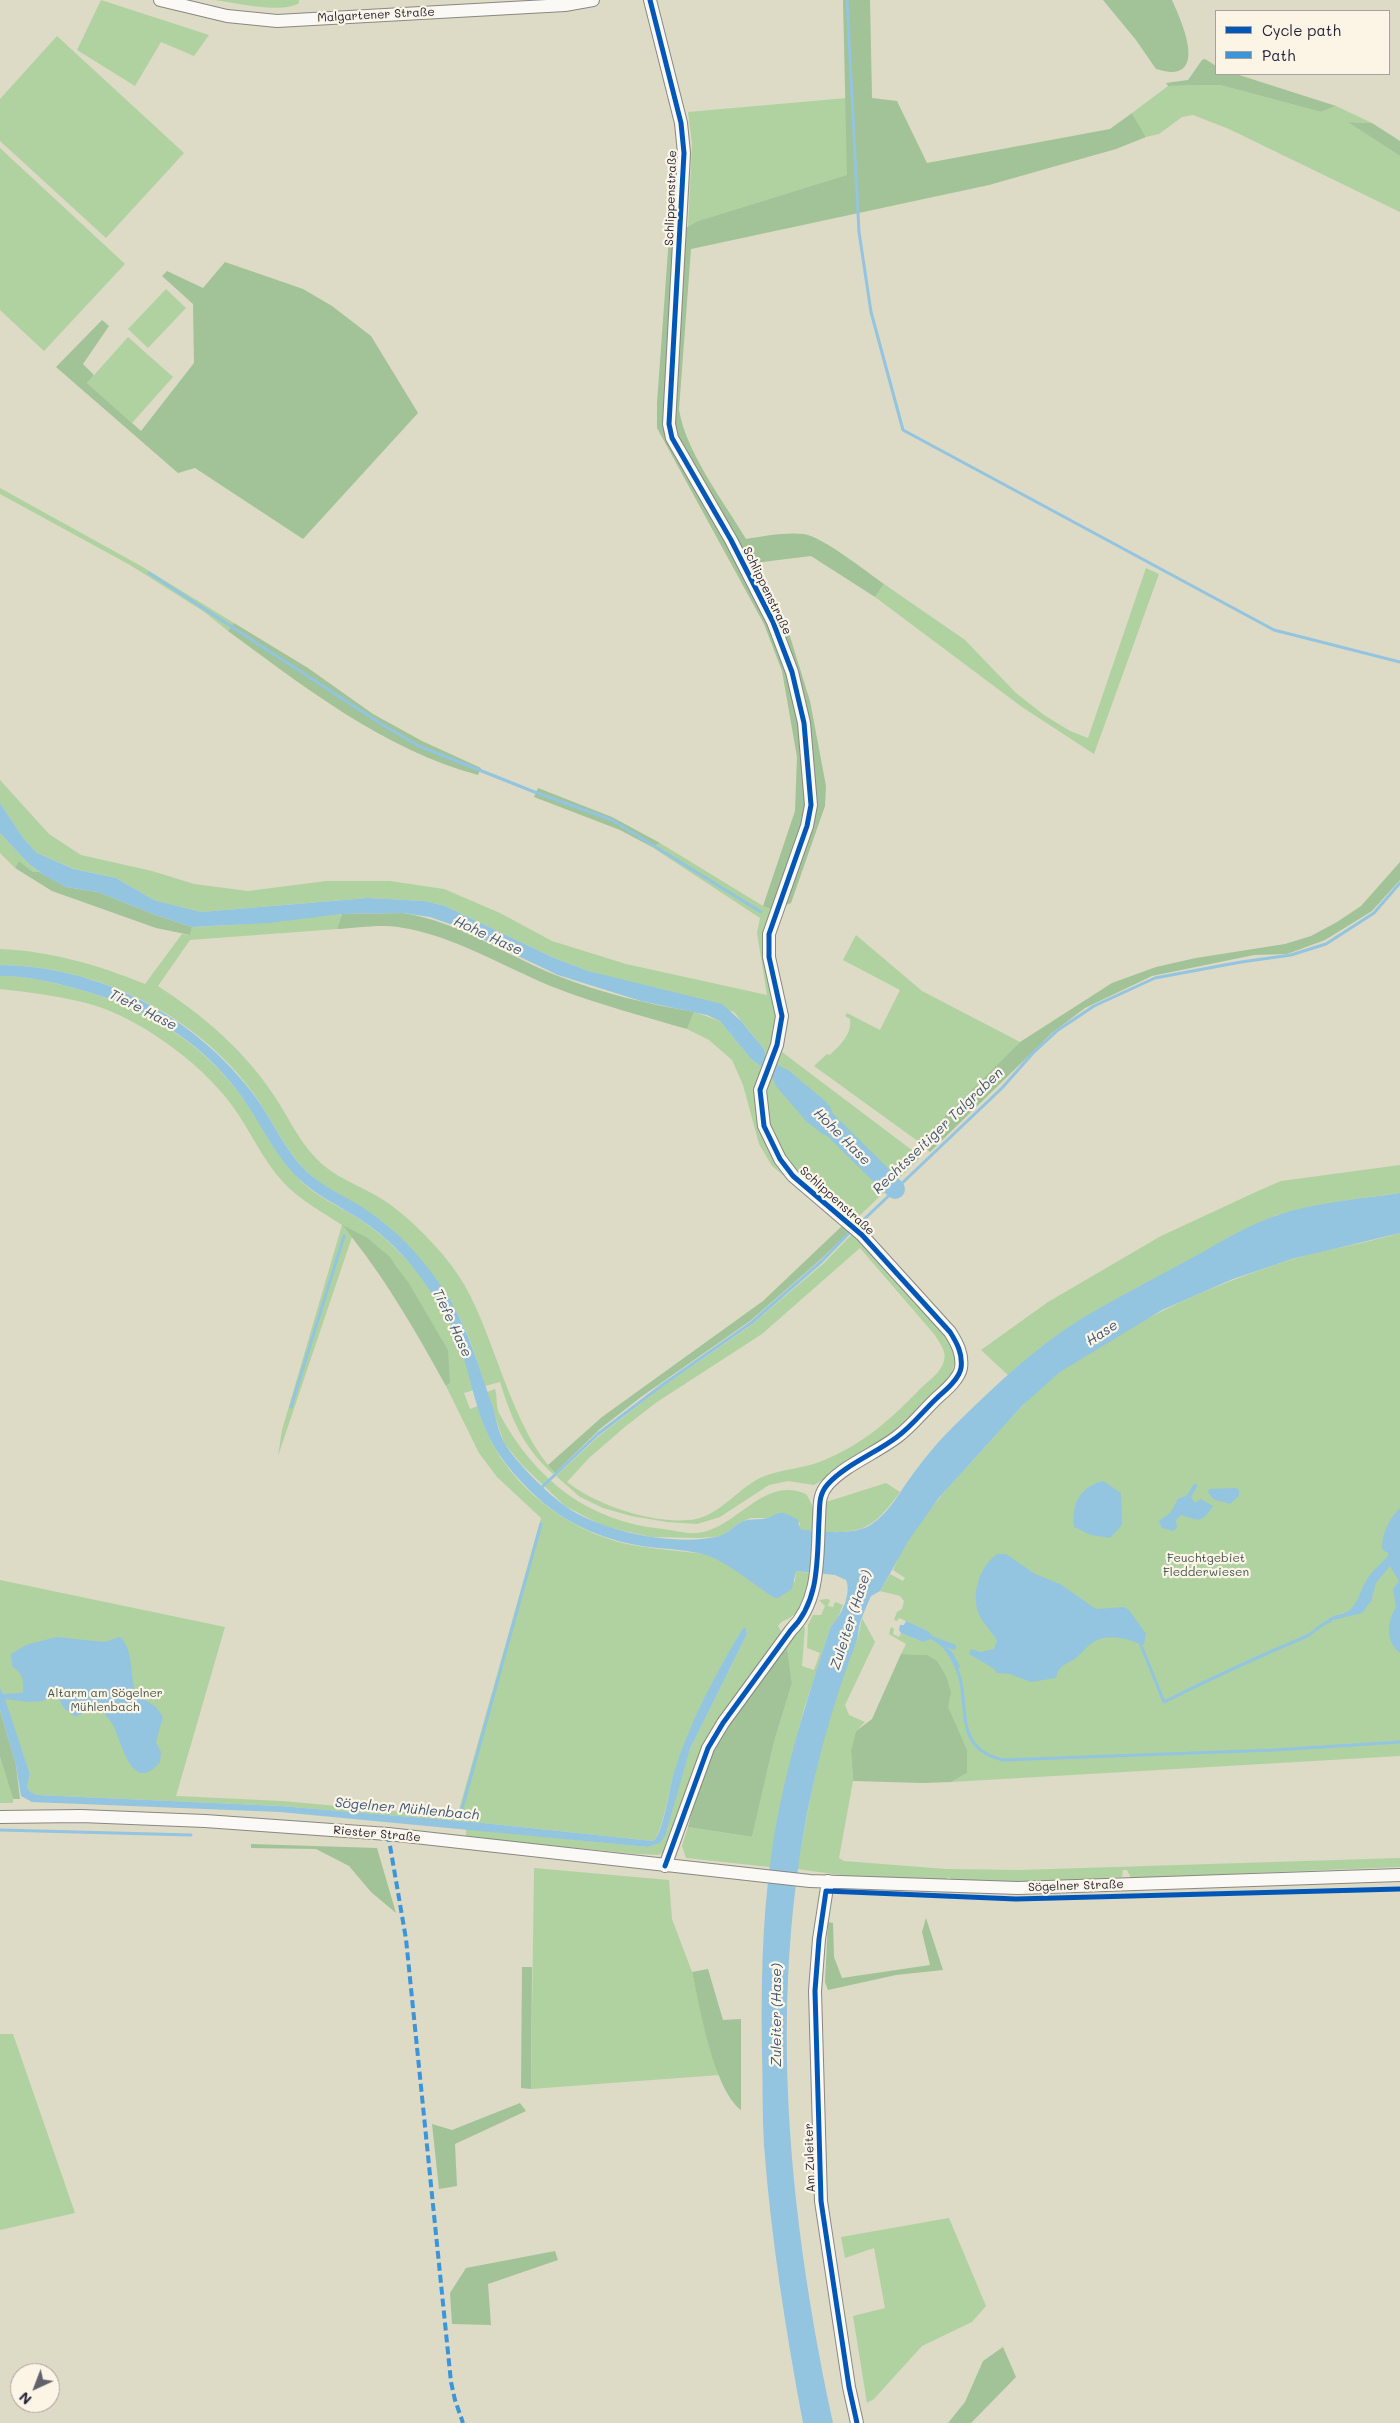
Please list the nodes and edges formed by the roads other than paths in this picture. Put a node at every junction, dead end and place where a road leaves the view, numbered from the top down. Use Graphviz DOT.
graph roads {
  1 [pos="160,0"];
  2 [pos="593,0"];
  3 [pos="650,0"];
  4 [pos="0,1817"];
  5 [pos="665,1866"];
  6 [pos="752,1875"];
  7 [pos="1400,1876"];
  8 [pos="828,1881"];
  9 [pos="857,2423"];
  1 -- 2 [label="street, Malgartener Straße"];
  3 -- 5 [label="street, Schlippenstraße"];
  4 -- 5 [label="street, Riester Straße"];
  5 -- 6 [label="street, Riester Straße"];
  6 -- 8 [label="street, Sögelner Straße"];
  7 -- 8 [label="street, Sögelner Straße"];
  8 -- 9 [label="street, Am Zuleiter"];
}
